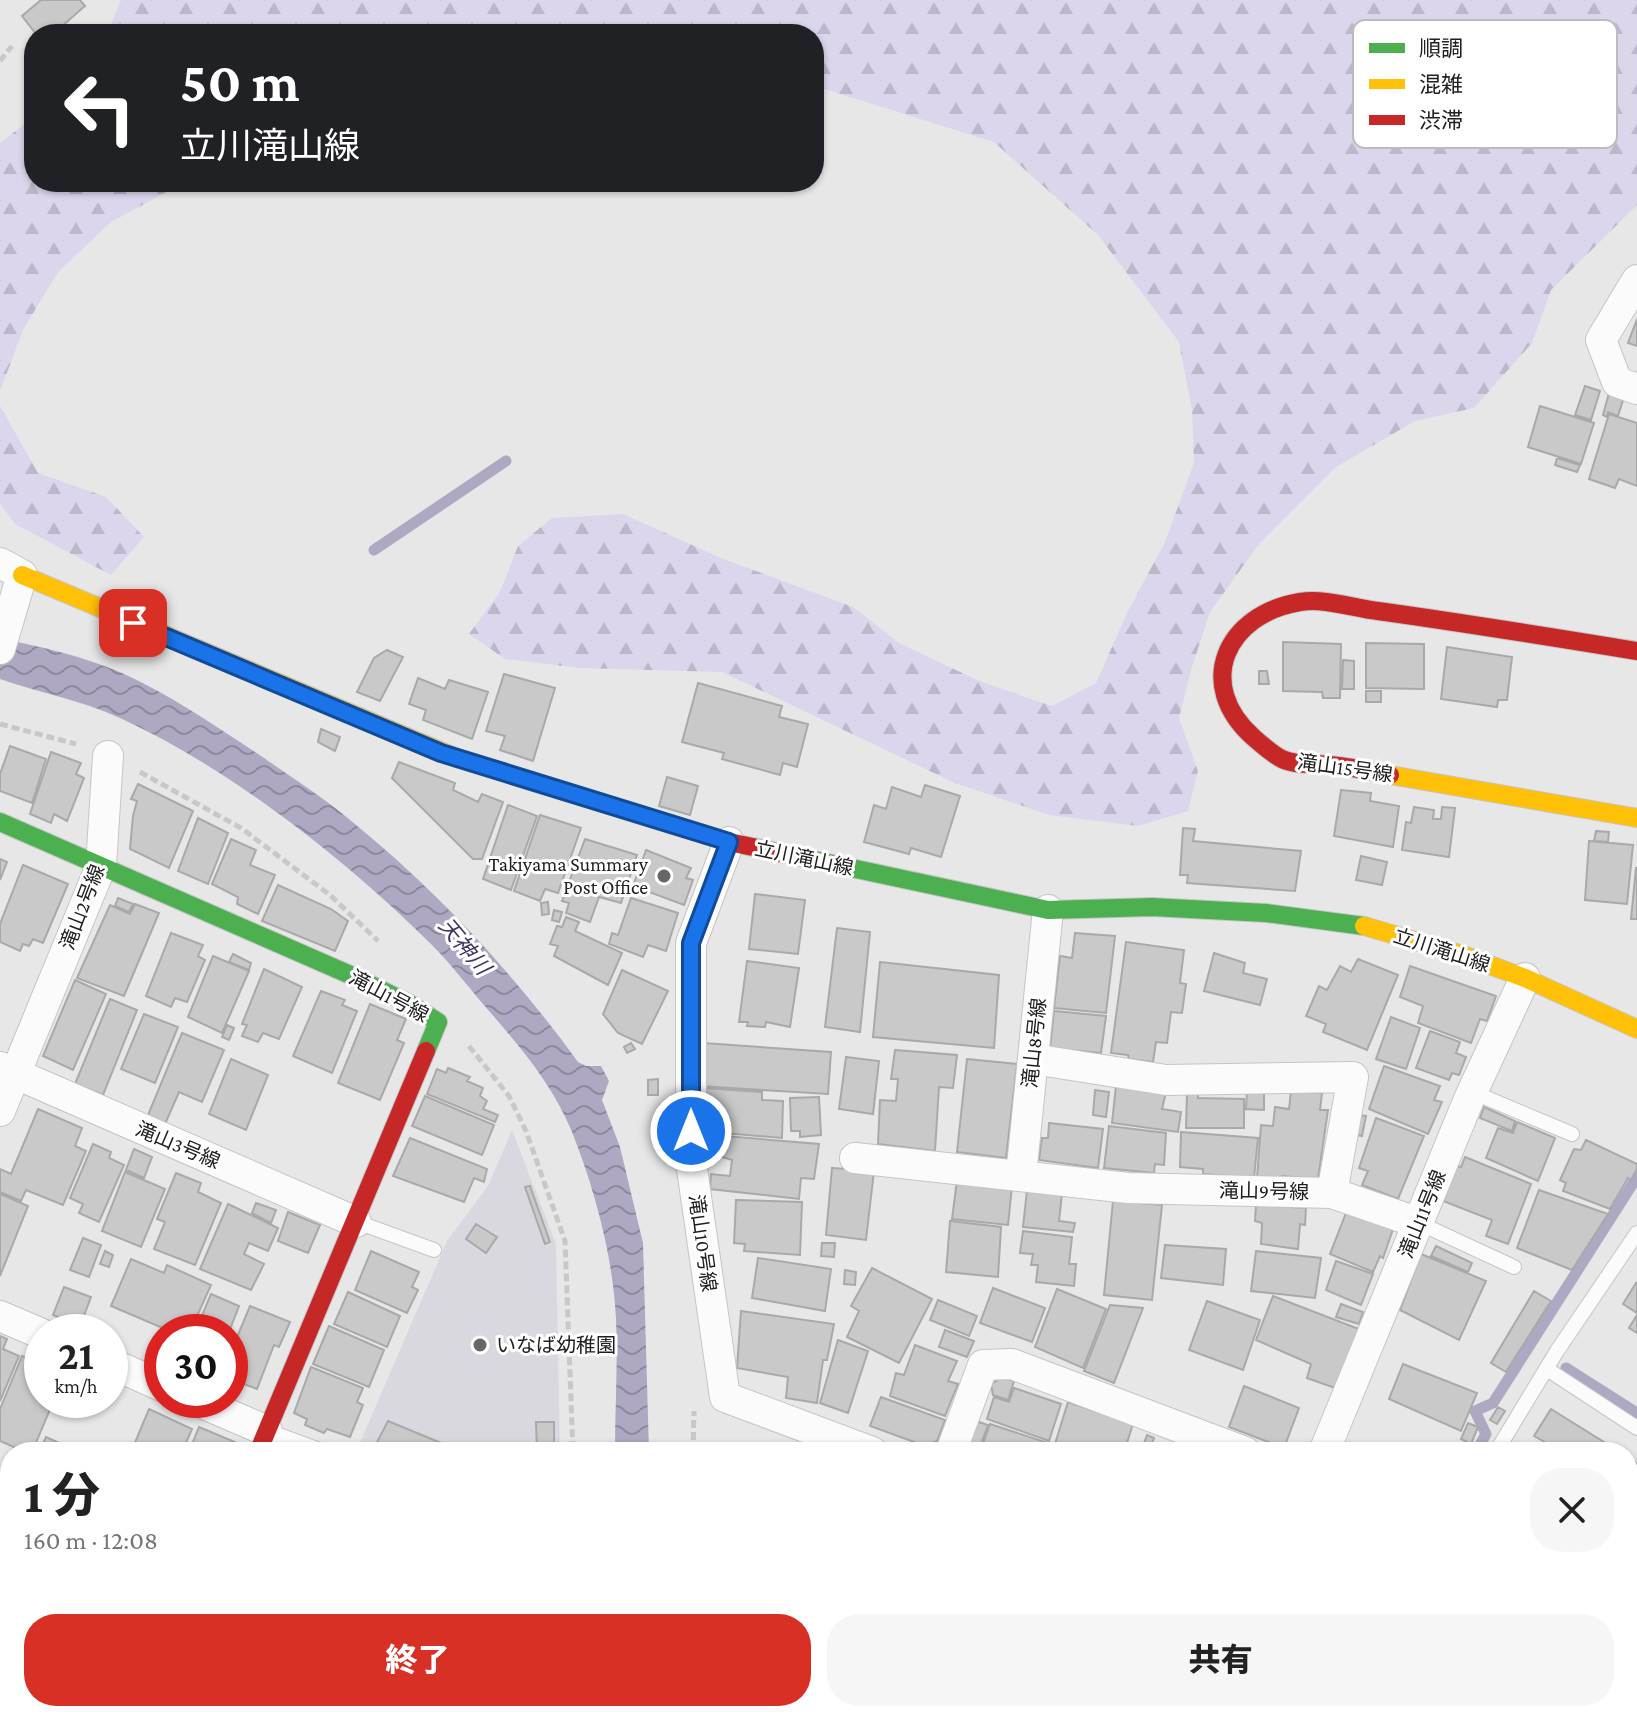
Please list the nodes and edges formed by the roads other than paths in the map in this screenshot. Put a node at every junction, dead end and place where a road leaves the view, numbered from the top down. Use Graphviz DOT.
graph roads {
  1 [pos="1637,280"];
  2 [pos="1637,389"];
  3 [pos="11,569"];
  4 [pos="4,638"];
  5 [pos="1637,651"];
  6 [pos="108,756"];
  7 [pos="1637,818"];
  8 [pos="0,822"];
  9 [pos="729,842"];
  10 [pos="101,866"];
  11 [pos="1048,910"];
  12 [pos="1525,978"];
  13 [pos="1637,1029"];
  14 [pos="1033,1059"];
  15 [pos="8,1071"];
  16 [pos="1472,1092"];
  17 [pos="0,1111"];
  18 [pos="1572,1134"];
  19 [pos="855,1158"];
  20 [pos="1021,1176"];
  21 [pos="1332,1193"];
  22 [pos="356,1222"];
  23 [pos="1419,1223"];
  24 [pos="1635,1242"];
  25 [pos="434,1250"];
  26 [pos="1514,1267"];
  27 [pos="0,1316"];
  28 [pos="24,1326"];
  29 [pos="1547,1369"];
  30 [pos="225,1418"];
  31 [pos="1637,1428"];
  32 [pos="263,1441"];
  33 [pos="845,1442"];
  34 [pos="955,1442"];
  35 [pos="1219,1442"];
  36 [pos="1328,1442"];
  37 [pos="1502,1442"];
  1 -- 2 [label="street"];
  3 -- 4 [label="street"];
  3 -- 9 [label="street, 立川滝山線"];
  5 -- 7 [label="street, 滝山15号線"];
  6 -- 10 [label="street, 滝山2号線"];
  8 -- 10 [label="street, 滝山1号線"];
  9 -- 11 [label="street, 立川滝山線"];
  9 -- 33 [label="street, 滝山10号線"];
  10 -- 15 [label="street, 滝山2号線"];
  10 -- 22 [label="street, 滝山1号線"];
  11 -- 12 [label="street, 立川滝山線"];
  11 -- 14 [label="street, 滝山8号線"];
  12 -- 13 [label="street, 立川滝山線"];
  12 -- 16 [label="street, 滝山11号線"];
  14 -- 20 [label="street, 滝山8号線"];
  14 -- 21 [label="street, 滝山9号線"];
  15 -- 17 [label="street, 滝山2号線"];
  15 -- 22 [label="street, 滝山3号線"];
  16 -- 18 [label="lane"];
  16 -- 23 [label="street, 滝山11号線"];
  19 -- 20 [label="street, 滝山9号線"];
  20 -- 21 [label="street, 滝山9号線"];
  21 -- 23 [label="street"];
  22 -- 25 [label="lane"];
  22 -- 32 [label="street, 滝山1号線"];
  23 -- 26 [label="lane"];
  23 -- 36 [label="street, 滝山11号線"];
  24 -- 29 [label="lane"];
  27 -- 28 [label="street"];
  29 -- 31 [label="lane"];
  29 -- 37 [label="lane"];
  30 -- 32 [label="street"];
  34 -- 35 [label="street"];
}
